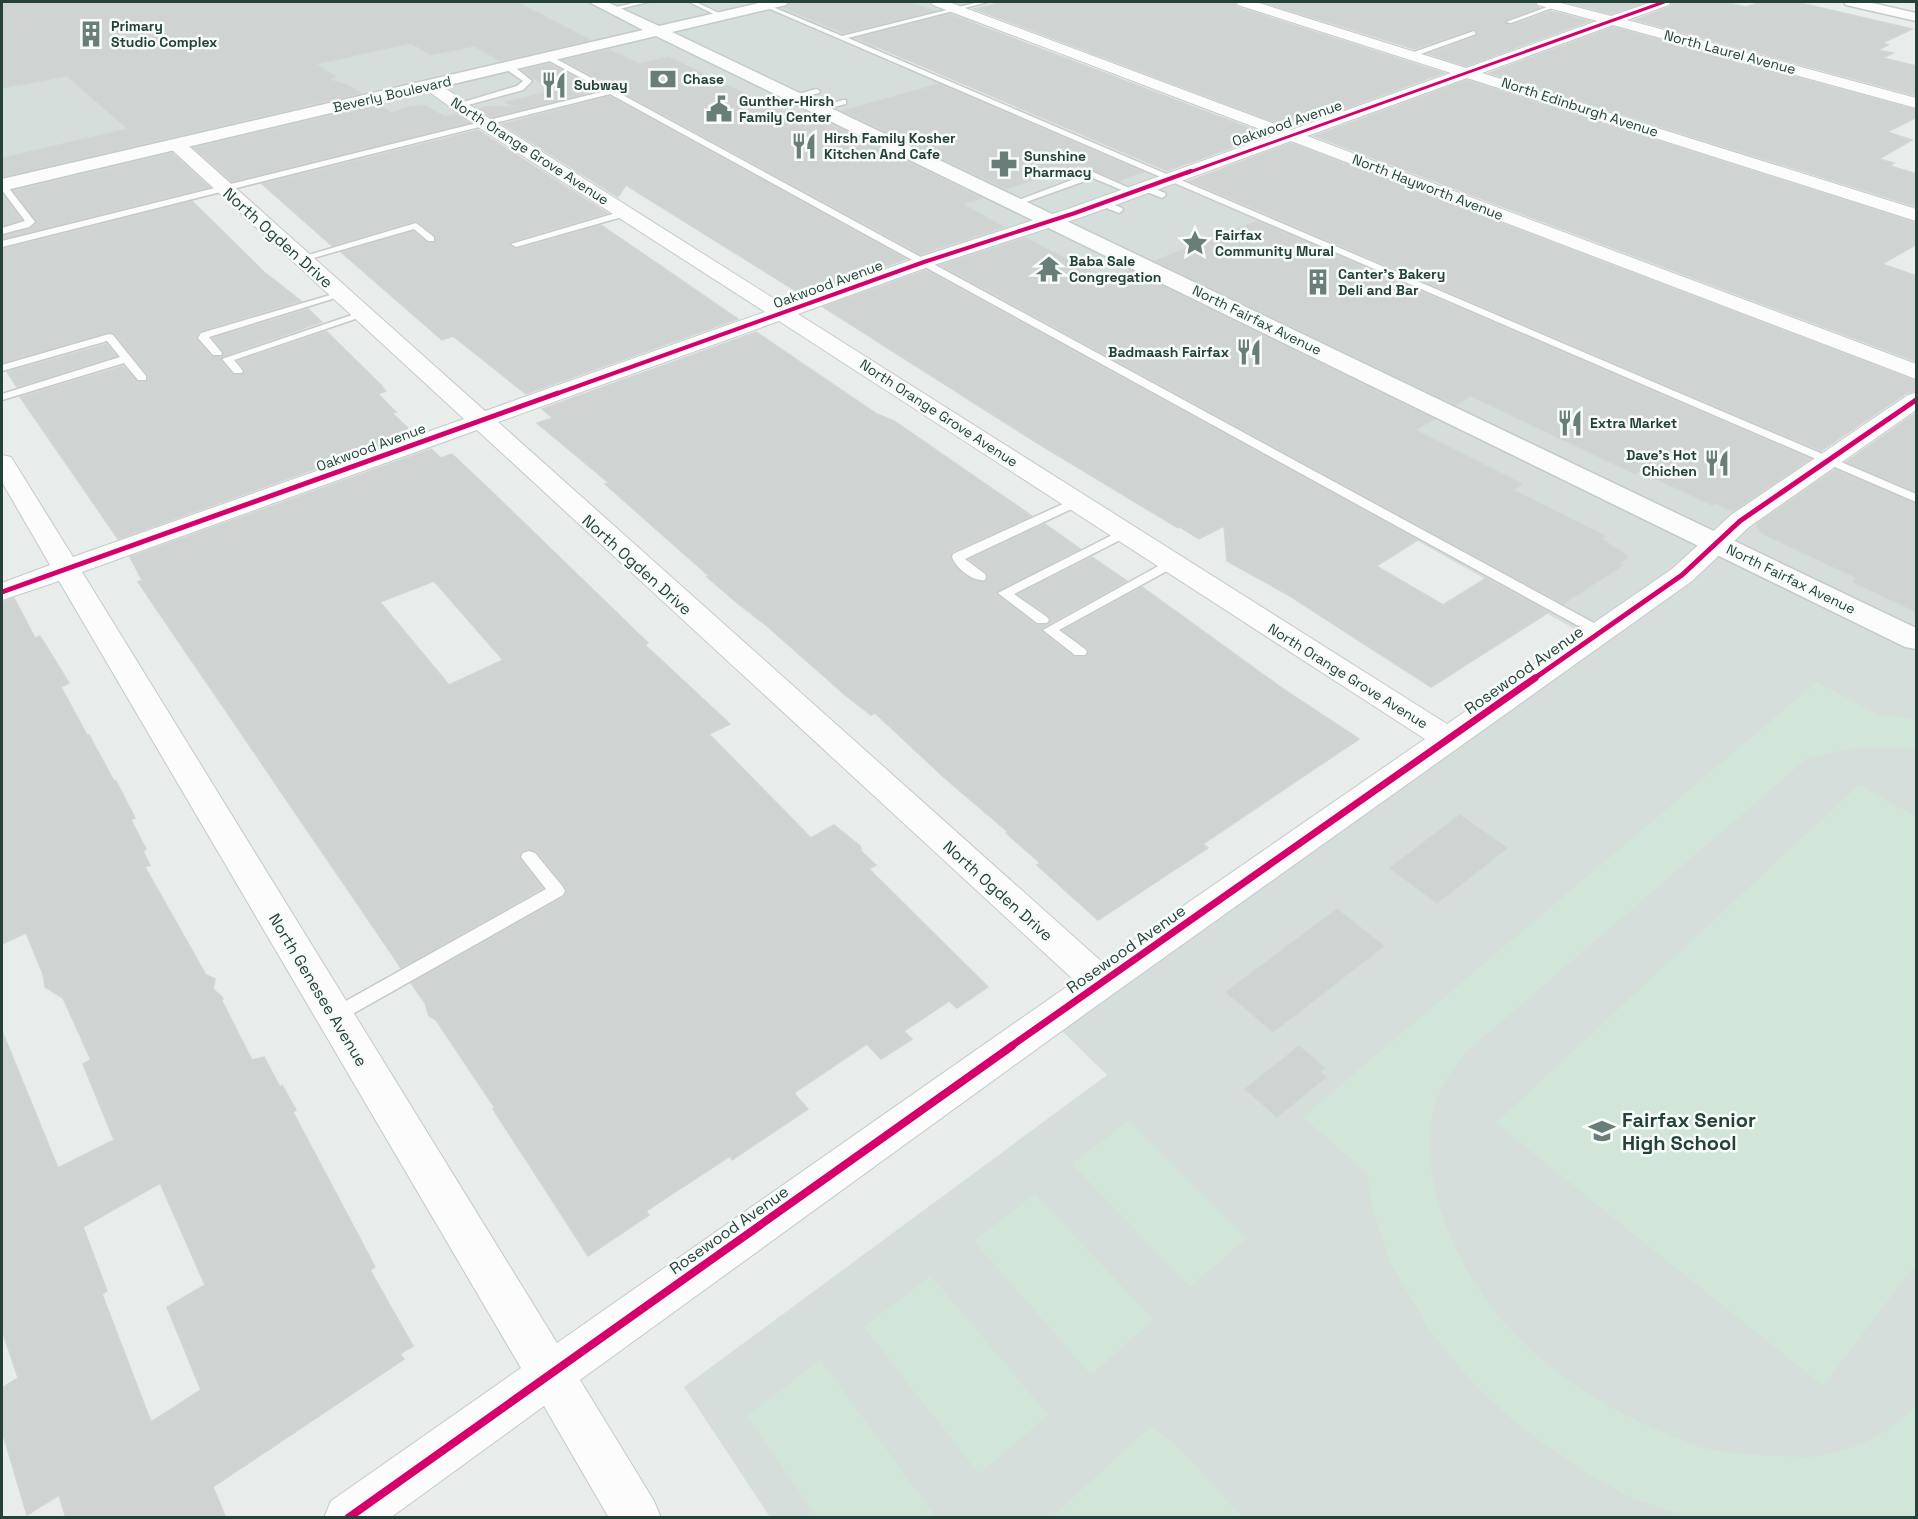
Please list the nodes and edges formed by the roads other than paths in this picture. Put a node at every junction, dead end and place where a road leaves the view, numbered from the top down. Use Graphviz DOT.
graph roads {
  1 [pos="596,2"];
  2 [pos="645,2"];
  3 [pos="692,2"];
  4 [pos="782,2"];
  5 [pos="938,2"];
  6 [pos="985,2"];
  7 [pos="1243,2"];
  8 [pos="1665,2"];
  9 [pos="1851,2"];
  10 [pos="761,3"];
  11 [pos="1550,3"];
  12 [pos="611,9"];
  13 [pos="957,9"];
  14 [pos="722,16"];
  15 [pos="1917,17"];
  16 [pos="1613,21"];
  17 [pos="1509,22"];
  18 [pos="659,32"];
  19 [pos="1474,33"];
  20 [pos="841,38"];
  21 [pos="1412,54"];
  22 [pos="549,57"];
  23 [pos="509,67"];
  24 [pos="1469,72"];
  25 [pos="430,85"];
  26 [pos="612,91"];
  27 [pos="819,99"];
  28 [pos="843,102"];
  29 [pos="1917,103"];
  30 [pos="460,106"];
  31 [pos="484,123"];
  32 [pos="1291,135"];
  33 [pos="176,144"];
  34 [pos="1170,178"];
  35 [pos="2,185"];
  36 [pos="224,189"];
  37 [pos="1137,189"];
  38 [pos="1162,195"];
  39 [pos="15,202"];
  40 [pos="1016,203"];
  41 [pos="2,205"];
  42 [pos="626,213"];
  43 [pos="1917,215"];
  44 [pos="1050,220"];
  45 [pos="26,225"];
  46 [pos="2,231"];
  47 [pos="35,236"];
  48 [pos="431,239"];
  49 [pos="2,244"];
  50 [pos="516,244"];
  51 [pos="300,259"];
  52 [pos="924,262"];
  53 [pos="340,295"];
  54 [pos="783,313"];
  55 [pos="362,315"];
  56 [pos="217,353"];
  57 [pos="126,359"];
  58 [pos="2,368"];
  59 [pos="238,371"];
  60 [pos="1917,372"];
  61 [pos="142,378"];
  62 [pos="2,397"];
  63 [pos="1917,400"];
  64 [pos="479,422"];
  65 [pos="1830,460"];
  66 [pos="2,462"];
  67 [pos="1917,498"];
  68 [pos="1076,502"];
  69 [pos="1124,533"];
  70 [pos="1716,543"];
  71 [pos="1171,563"];
  72 [pos="66,569"];
  73 [pos="980,577"];
  74 [pos="2,592"];
  75 [pos="1042,620"];
  76 [pos="1600,632"];
  77 [pos="1917,640"];
  78 [pos="1080,652"];
  79 [pos="1449,740"];
  80 [pos="529,857"];
  81 [pos="1101,983"];
  82 [pos="334,1016"];
  83 [pos="550,1375"];
  84 [pos="348,1518"];
  85 [pos="637,1518"];
  1 -- 12 [label="main road, North Fairfax Avenue"];
  2 -- 12 [label="lane"];
  3 -- 14 [label="lane"];
  4 -- 10 [label="main road, Beverly Boulevard"];
  5 -- 13 [label="street, North Hayworth Avenue"];
  6 -- 13 [label="lane"];
  7 -- 21 [label="street, North Edinburgh Avenue"];
  8 -- 16 [label="street, Oakwood Avenue"];
  9 -- 15 [label="main road"];
  10 -- 14 [label="main road, Beverly Boulevard"];
  10 -- 20 [label="lane"];
  11 -- 16 [label="street, North Laurel Avenue"];
  11 -- 17 [label="lane"];
  12 -- 18 [label="main road, North Fairfax Avenue"];
  13 -- 20 [label="lane"];
  13 -- 32 [label="street, North Hayworth Avenue"];
  14 -- 18 [label="main road, Beverly Boulevard"];
  16 -- 24 [label="street, Oakwood Avenue"];
  16 -- 29 [label="street, North Laurel Avenue"];
  18 -- 22 [label="main road, Beverly Boulevard"];
  18 -- 27 [label="main road, North Fairfax Avenue"];
  19 -- 21 [label="lane"];
  20 -- 34 [label="lane"];
  21 -- 24 [label="street, North Edinburgh Avenue"];
  22 -- 23 [label="main road, Beverly Boulevard"];
  22 -- 26 [label="lane"];
  23 -- 25 [label="main road, Beverly Boulevard"];
  23 -- 30 [label="lane"];
  24 -- 32 [label="street, Oakwood Avenue"];
  24 -- 43 [label="street, North Edinburgh Avenue"];
  25 -- 30 [label="street, North Orange Grove Avenue"];
  25 -- 33 [label="main road, Beverly Boulevard"];
  26 -- 31 [label="lane"];
  26 -- 52 [label="lane"];
  27 -- 28 [label="lane"];
  27 -- 40 [label="main road, North Fairfax Avenue"];
  30 -- 31 [label="street, North Orange Grove Avenue"];
  31 -- 36 [label="lane"];
  31 -- 42 [label="street, North Orange Grove Avenue"];
  32 -- 34 [label="street, Oakwood Avenue"];
  32 -- 60 [label="street, North Hayworth Avenue"];
  33 -- 35 [label="main road, Beverly Boulevard"];
  33 -- 36 [label="street, North Ogden Drive"];
  34 -- 37 [label="street, Oakwood Avenue"];
  34 -- 65 [label="lane"];
  35 -- 39 [label="lane"];
  36 -- 47 [label="lane"];
  36 -- 51 [label="street, North Ogden Drive"];
  37 -- 38 [label="lane"];
  37 -- 40 [label="lane"];
  37 -- 44 [label="street, Oakwood Avenue"];
  39 -- 41 [label="lane"];
  39 -- 45 [label="lane"];
  40 -- 44 [label="main road, North Fairfax Avenue"];
  42 -- 50 [label="lane"];
  42 -- 54 [label="street, North Orange Grove Avenue"];
  44 -- 52 [label="street, Oakwood Avenue"];
  44 -- 70 [label="main road, North Fairfax Avenue"];
  45 -- 46 [label="lane"];
  45 -- 47 [label="lane"];
  47 -- 49 [label="lane"];
  48 -- 51 [label="lane"];
  51 -- 53 [label="street, North Ogden Drive"];
  52 -- 54 [label="street, Oakwood Avenue"];
  52 -- 76 [label="lane"];
  53 -- 55 [label="street, North Ogden Drive"];
  53 -- 56 [label="lane"];
  54 -- 64 [label="street, Oakwood Avenue"];
  54 -- 68 [label="street, North Orange Grove Avenue"];
  55 -- 59 [label="lane"];
  55 -- 64 [label="street, North Ogden Drive"];
  57 -- 58 [label="lane"];
  57 -- 61 [label="lane"];
  57 -- 62 [label="lane"];
  63 -- 65 [label="street, Rosewood Avenue"];
  64 -- 72 [label="street, Oakwood Avenue"];
  64 -- 81 [label="street, North Ogden Drive"];
  65 -- 67 [label="lane"];
  65 -- 70 [label="street, Rosewood Avenue"];
  66 -- 72 [label="street, North Genesee Avenue"];
  68 -- 69 [label="street, North Orange Grove Avenue"];
  68 -- 73 [label="lane"];
  69 -- 71 [label="street, North Orange Grove Avenue"];
  69 -- 75 [label="lane"];
  70 -- 76 [label="street, Rosewood Avenue"];
  70 -- 77 [label="main road, North Fairfax Avenue"];
  71 -- 78 [label="lane"];
  71 -- 79 [label="street, North Orange Grove Avenue"];
  72 -- 74 [label="street, Oakwood Avenue"];
  72 -- 82 [label="street, North Genesee Avenue"];
  76 -- 79 [label="street, Rosewood Avenue"];
  79 -- 81 [label="street, Rosewood Avenue"];
  80 -- 82 [label="lane"];
  81 -- 83 [label="street, Rosewood Avenue"];
  82 -- 83 [label="street, North Genesee Avenue"];
  83 -- 84 [label="street, Rosewood Avenue"];
  83 -- 85 [label="street, North Genesee Avenue"];
}
